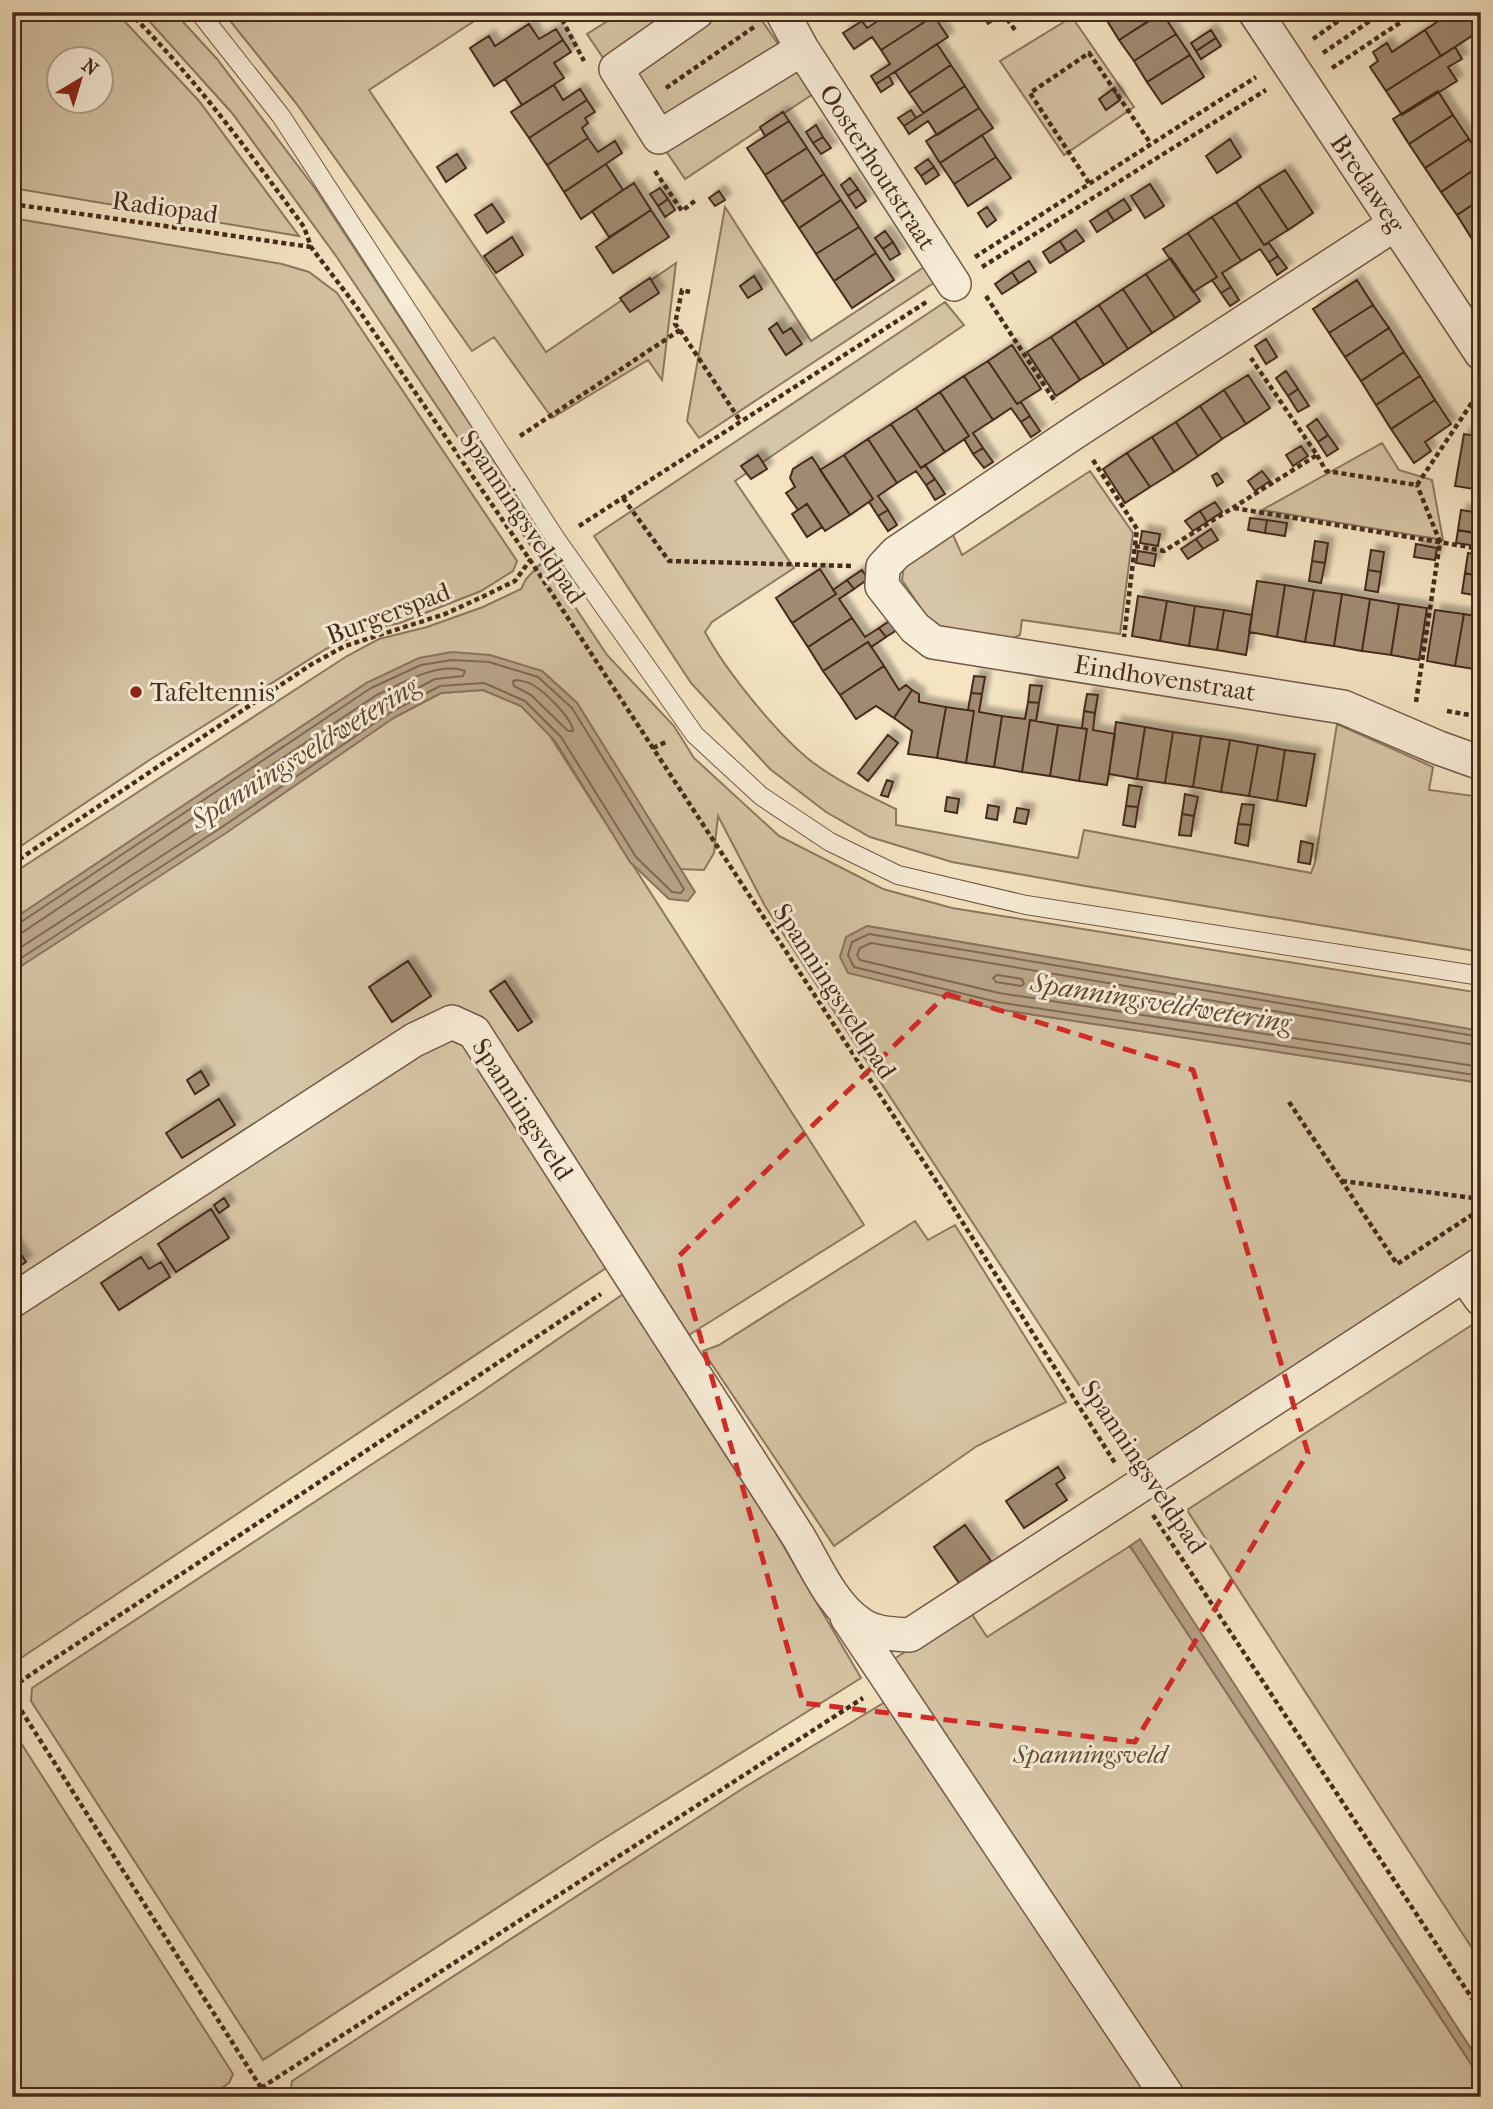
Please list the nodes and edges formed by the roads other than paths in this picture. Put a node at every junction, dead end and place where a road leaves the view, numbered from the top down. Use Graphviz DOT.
graph roads {
  1 [pos="199,12"];
  2 [pos="697,12"];
  3 [pos="782,12"];
  4 [pos="1255,12"];
  5 [pos="802,49"];
  6 [pos="1395,224"];
  7 [pos="951,279"];
  8 [pos="1481,353"];
  9 [pos="1481,763"];
  10 [pos="1481,976"];
  11 [pos="1475,1279"];
  12 [pos="12,1301"];
  13 [pos="842,1609"];
  14 [pos="1168,2097"];
  1 -- 10 [label="lane"];
  2 -- 5 [label="street"];
  3 -- 5 [label="street, Oosterhoutstraat"];
  4 -- 6 [label="street, Bredaweg"];
  5 -- 7 [label="street, Oosterhoutstraat"];
  6 -- 8 [label="street, Bredaweg"];
  6 -- 9 [label="street, Eindhovenstraat"];
  11 -- 13 [label="street, Spanningsveld"];
  12 -- 13 [label="street, Spanningsveld"];
  13 -- 14 [label="street, Spanningsveld"];
}
